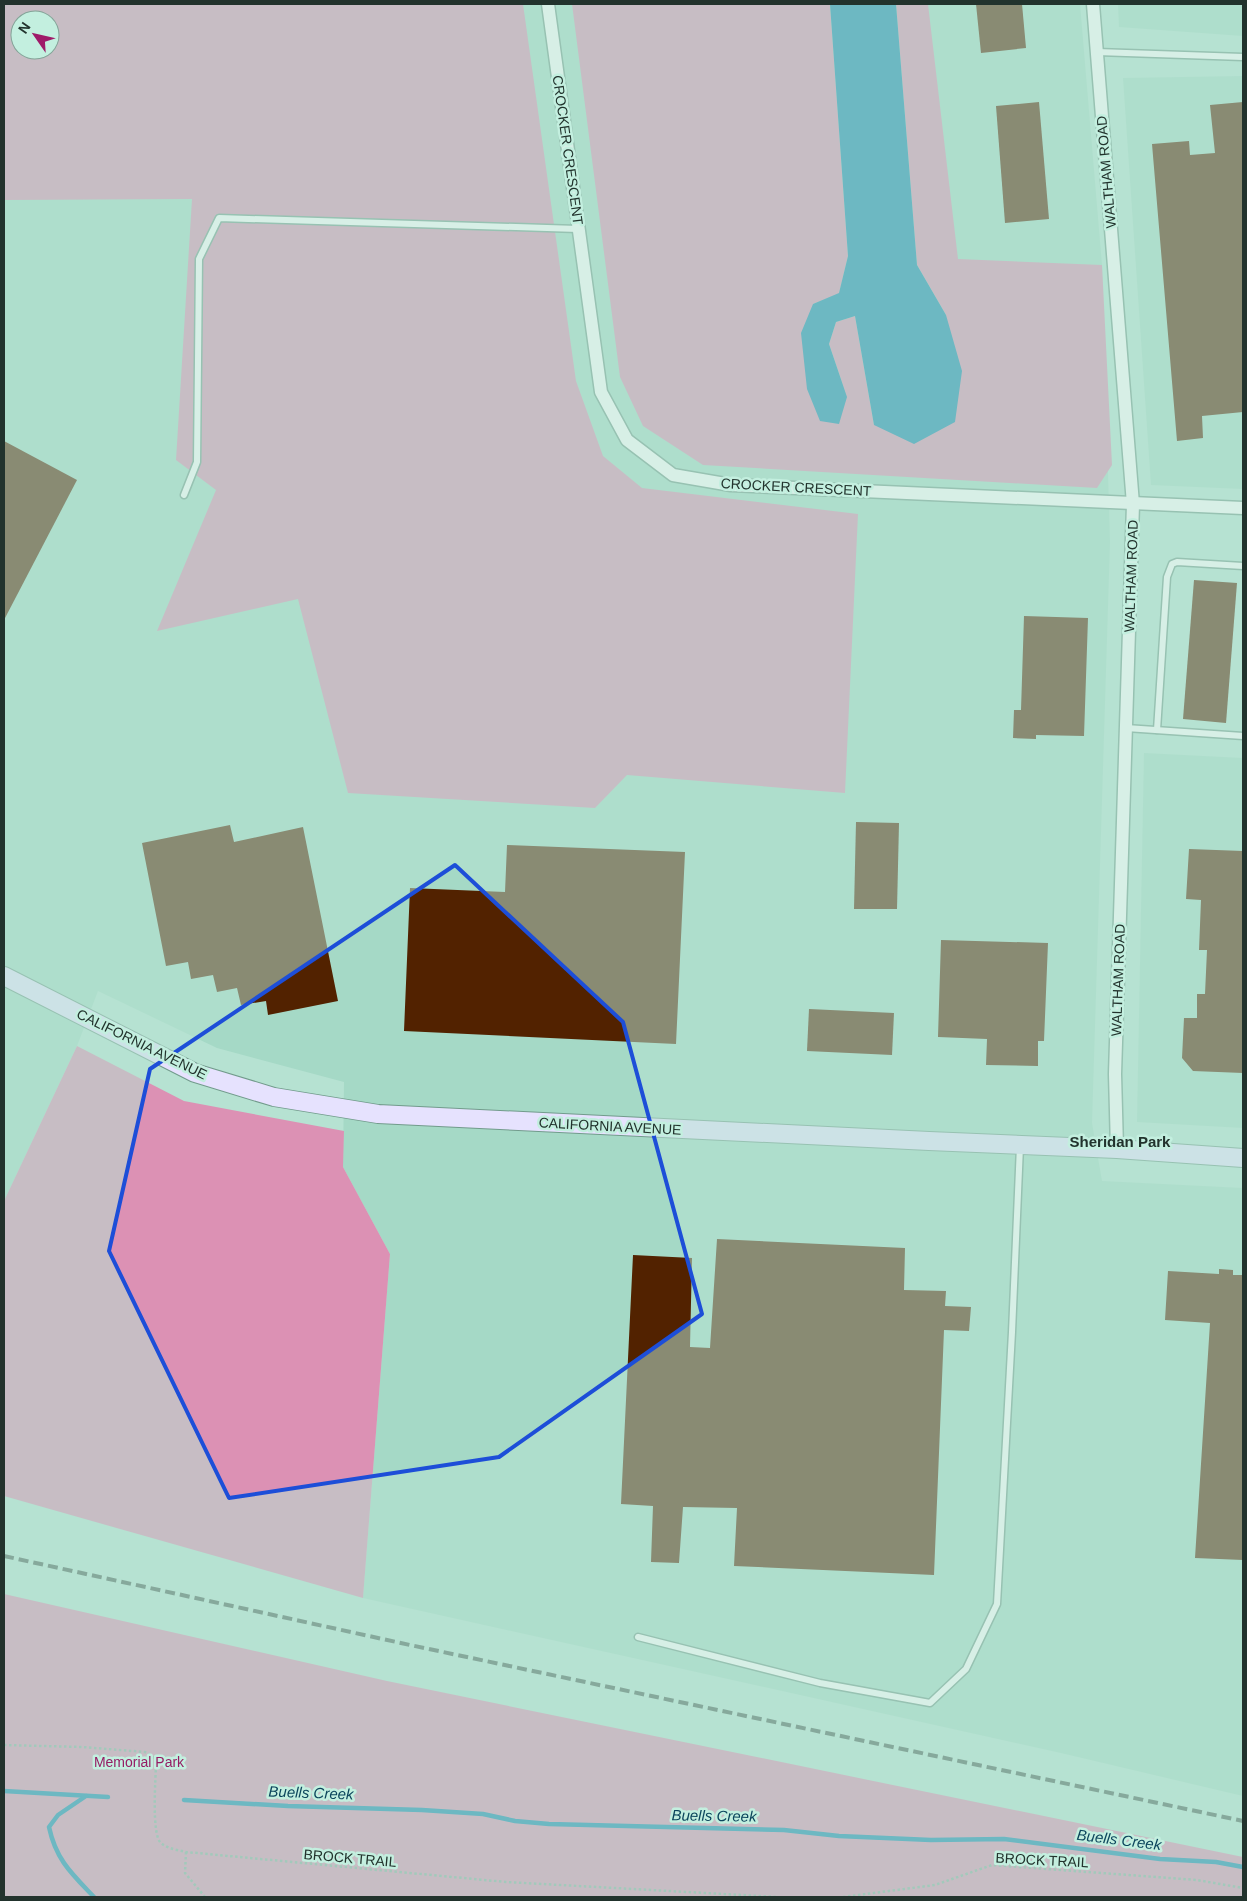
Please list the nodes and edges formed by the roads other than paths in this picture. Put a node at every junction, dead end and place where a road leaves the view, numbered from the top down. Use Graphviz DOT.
graph roads {
  1 [pos="548,4"];
  2 [pos="1093,4"];
  3 [pos="1097,52"];
  4 [pos="1243,57"];
  5 [pos="578,229"];
  6 [pos="184,495"];
  7 [pos="1133,504"];
  8 [pos="1243,508"];
  9 [pos="1243,566"];
  10 [pos="1126,728"];
  11 [pos="1157,730"];
  12 [pos="1243,736"];
  13 [pos="4,976"];
  14 [pos="1020,1145"];
  15 [pos="1117,1149"];
  16 [pos="1243,1158"];
  17 [pos="638,1637"];
  1 -- 5 [label="street, CROCKER CRESCENT"];
  2 -- 3 [label="street, WALTHAM ROAD"];
  3 -- 4 [label="lane"];
  3 -- 7 [label="street, WALTHAM ROAD"];
  5 -- 6 [label="lane"];
  5 -- 7 [label="street, CROCKER CRESCENT"];
  7 -- 8 [label="street, CROCKER CRESCENT"];
  7 -- 10 [label="street, WALTHAM ROAD"];
  9 -- 11 [label="lane"];
  10 -- 11 [label="lane"];
  10 -- 15 [label="street, WALTHAM ROAD"];
  11 -- 12 [label="lane"];
  13 -- 14 [label="street, CALIFORNIA AVENUE"];
  14 -- 15 [label="street, CALIFORNIA AVENUE"];
  14 -- 17 [label="lane"];
  15 -- 16 [label="street, CALIFORNIA AVENUE"];
}
